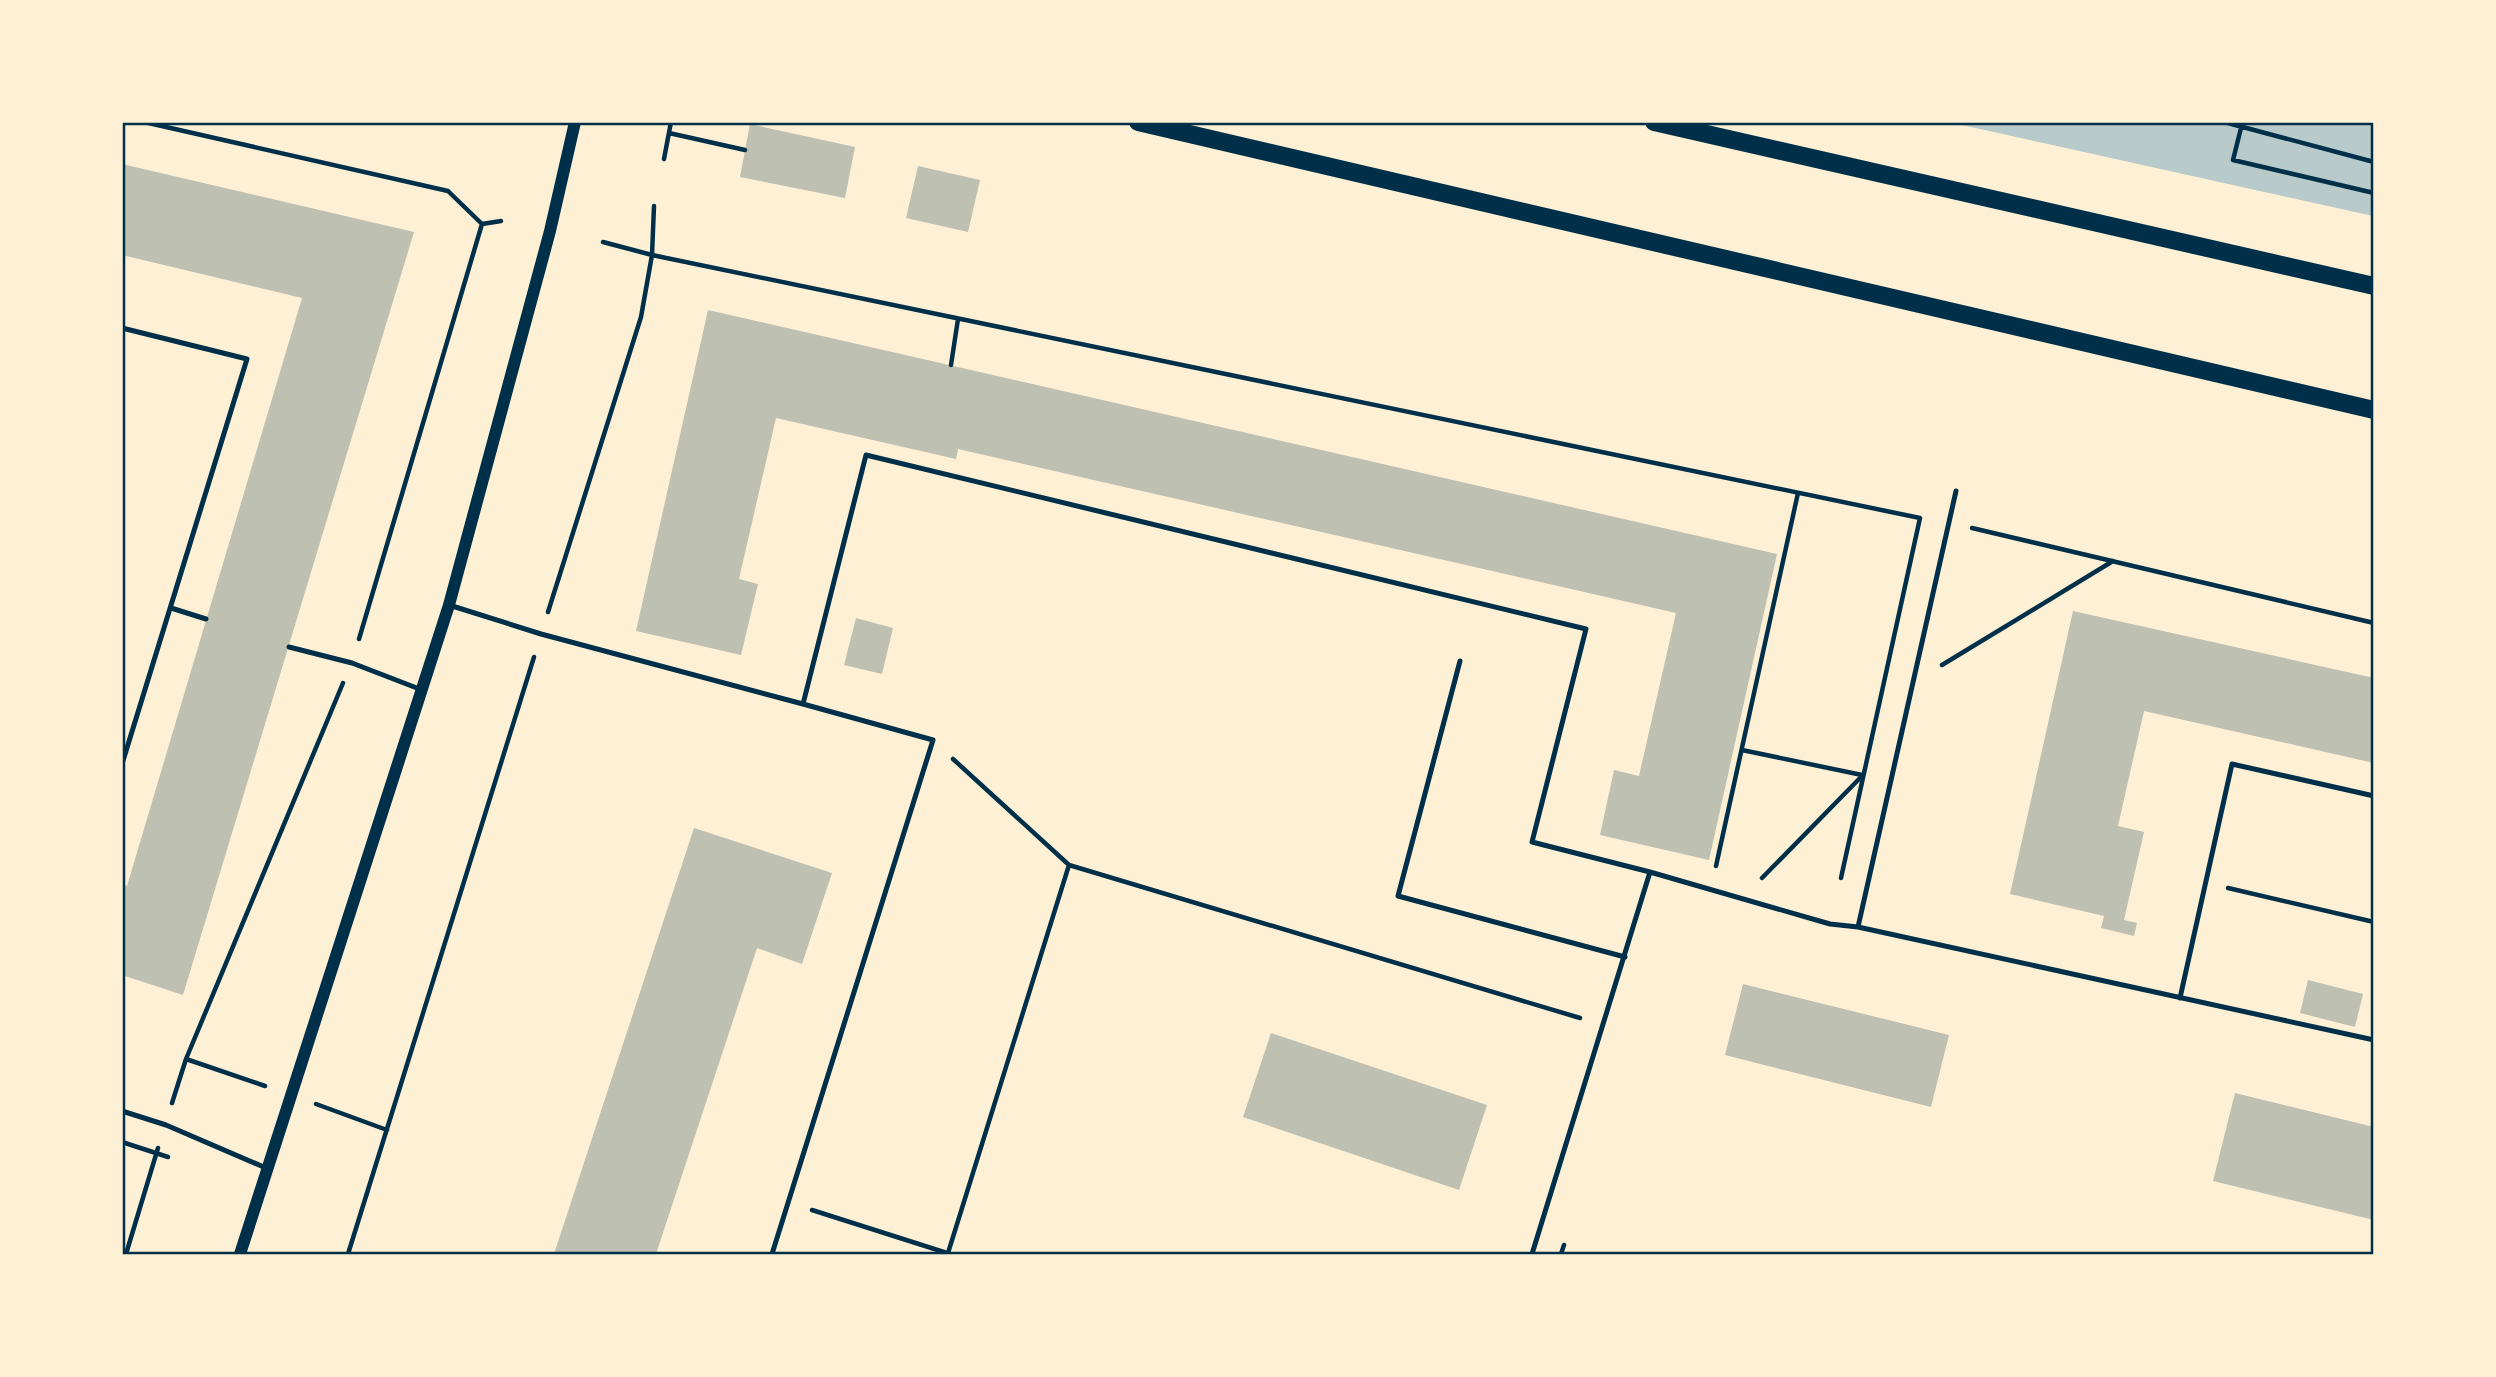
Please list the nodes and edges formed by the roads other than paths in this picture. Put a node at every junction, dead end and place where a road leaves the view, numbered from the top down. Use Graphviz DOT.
graph roads {
  1 [pos="575,122"];
  2 [pos="1138,122"];
  3 [pos="1654,122"];
  4 [pos="2374,286"];
  5 [pos="122,328"];
  6 [pos="2374,410"];
  7 [pos="1956,491"];
  8 [pos="449,605"];
  9 [pos="171,608"];
  10 [pos="206,620"];
  11 [pos="289,647"];
  12 [pos="1460,661"];
  13 [pos="422,690"];
  14 [pos="803,704"];
  15 [pos="122,764"];
  16 [pos="2374,796"];
  17 [pos="1650,872"];
  18 [pos="1858,927"];
  19 [pos="1625,957"];
  20 [pos="2180,998"];
  21 [pos="2374,1040"];
  22 [pos="122,1111"];
  23 [pos="268,1169"];
  24 [pos="240,1255"];
  25 [pos="772,1255"];
  26 [pos="1532,1255"];
  1 -- 8 [label="street"];
  2 -- 6 [label="main road"];
  3 -- 4 [label="main road"];
  5 -- 9 [label="lane"];
  7 -- 18 [label="lane"];
  8 -- 13 [label="street"];
  8 -- 14 [label="lane"];
  9 -- 10 [label="lane"];
  9 -- 15 [label="lane"];
  11 -- 13 [label="lane"];
  12 -- 19 [label="lane"];
  13 -- 23 [label="street"];
  14 -- 17 [label="lane"];
  14 -- 25 [label="lane"];
  16 -- 20 [label="lane"];
  17 -- 18 [label="lane"];
  17 -- 19 [label="lane"];
  18 -- 20 [label="lane"];
  19 -- 26 [label="lane"];
  20 -- 21 [label="lane"];
  22 -- 23 [label="lane"];
  23 -- 24 [label="street"];
}
